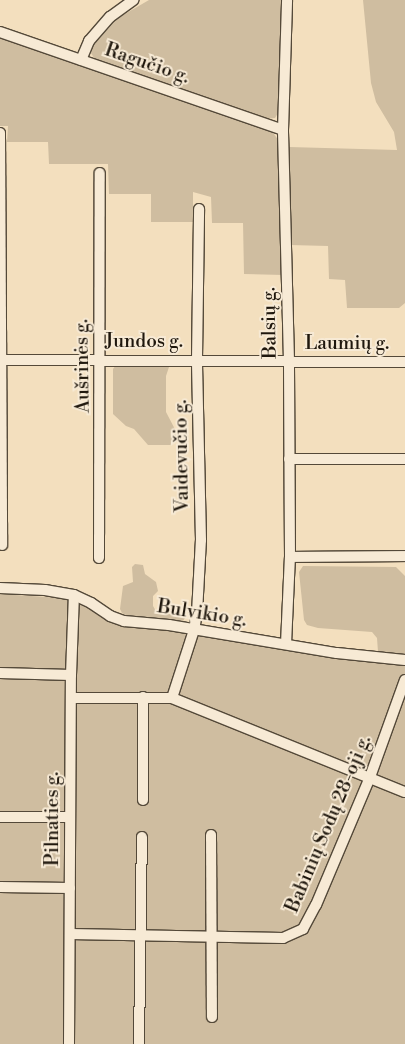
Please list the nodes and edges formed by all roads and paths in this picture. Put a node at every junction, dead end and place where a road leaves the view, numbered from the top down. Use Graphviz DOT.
graph roads {
  1 [pos="133,0"];
  2 [pos="287,0"];
  3 [pos="0,32"];
  4 [pos="81,60"];
  5 [pos="283,130"];
  6 [pos="0,133"];
  7 [pos="100,173"];
  8 [pos="199,209"];
  9 [pos="100,359"];
  10 [pos="198,359"];
  11 [pos="0,360"];
  12 [pos="289,361"];
  13 [pos="405,362"];
  14 [pos="289,459"];
  15 [pos="405,459"];
  16 [pos="2,545"];
  17 [pos="405,556"];
  18 [pos="290,557"];
  19 [pos="99,558"];
  20 [pos="0,588"];
  21 [pos="74,595"];
  22 [pos="194,630"];
  23 [pos="286,644"];
  24 [pos="405,660"];
  25 [pos="0,673"];
  26 [pos="70,675"];
  27 [pos="405,680"];
  28 [pos="143,697"];
  29 [pos="71,698"];
  30 [pos="172,698"];
  31 [pos="370,777"];
  32 [pos="405,792"];
  33 [pos="143,800"];
  34 [pos="0,817"];
  35 [pos="70,818"];
  36 [pos="212,835"];
  37 [pos="142,837"];
  38 [pos="0,887"];
  39 [pos="70,888"];
  40 [pos="70,934"];
  41 [pos="141,936"];
  42 [pos="210,937"];
  43 [pos="212,1017"];
  44 [pos="69,1044"];
  45 [pos="139,1044"];
  1 -- 4 [label="street"];
  2 -- 5 [label="street, Balsių g."];
  3 -- 4 [label="street, Ragučio g."];
  4 -- 5 [label="street, Ragučio g."];
  5 -- 12 [label="street, Balsių g."];
  6 -- 11 [label="street"];
  7 -- 9 [label="street, Aušrinės g."];
  8 -- 10 [label="street, Vaidevučio g."];
  9 -- 10 [label="street, Jundos g."];
  9 -- 11 [label="street, Jundos g."];
  9 -- 19 [label="street, Aušrinės g."];
  10 -- 12 [label="street, Jundos g."];
  10 -- 22 [label="street, Vaidevučio g."];
  11 -- 16 [label="street"];
  12 -- 13 [label="street, Laumių g."];
  12 -- 14 [label="street, Balsių g."];
  14 -- 15 [label="street"];
  14 -- 18 [label="street, Balsių g."];
  17 -- 18 [label="street"];
  18 -- 23 [label="street, Balsių g."];
  20 -- 21 [label="street, Bulvikio g."];
  21 -- 22 [label="street, Bulvikio g."];
  21 -- 26 [label="street, Pilnaties g."];
  22 -- 23 [label="street, Bulvikio g."];
  22 -- 30 [label="street, Vaidevučio g."];
  23 -- 24 [label="street, Bulvikio g."];
  25 -- 26 [label="street"];
  26 -- 29 [label="street, Pilnaties g."];
  27 -- 31 [label="street, Babinių Sodų 28-oji g."];
  28 -- 29 [label="street"];
  28 -- 30 [label="street"];
  28 -- 33 [label="street"];
  29 -- 35 [label="street, Pilnaties g."];
  30 -- 31 [label="street"];
  31 -- 32 [label="street"];
  31 -- 42 [label="street, Babinių Sodų 28-oji g."];
  34 -- 35 [label="street"];
  35 -- 39 [label="street, Pilnaties g."];
  36 -- 42 [label="street"];
  37 -- 41 [label="street"];
  38 -- 39 [label="street"];
  39 -- 40 [label="street, Pilnaties g."];
  40 -- 41 [label="street, Babinių Sodų 28-oji g."];
  40 -- 44 [label="street, Pilnaties g."];
  41 -- 42 [label="street, Babinių Sodų 28-oji g."];
  41 -- 45 [label="street"];
  42 -- 43 [label="street"];
}
